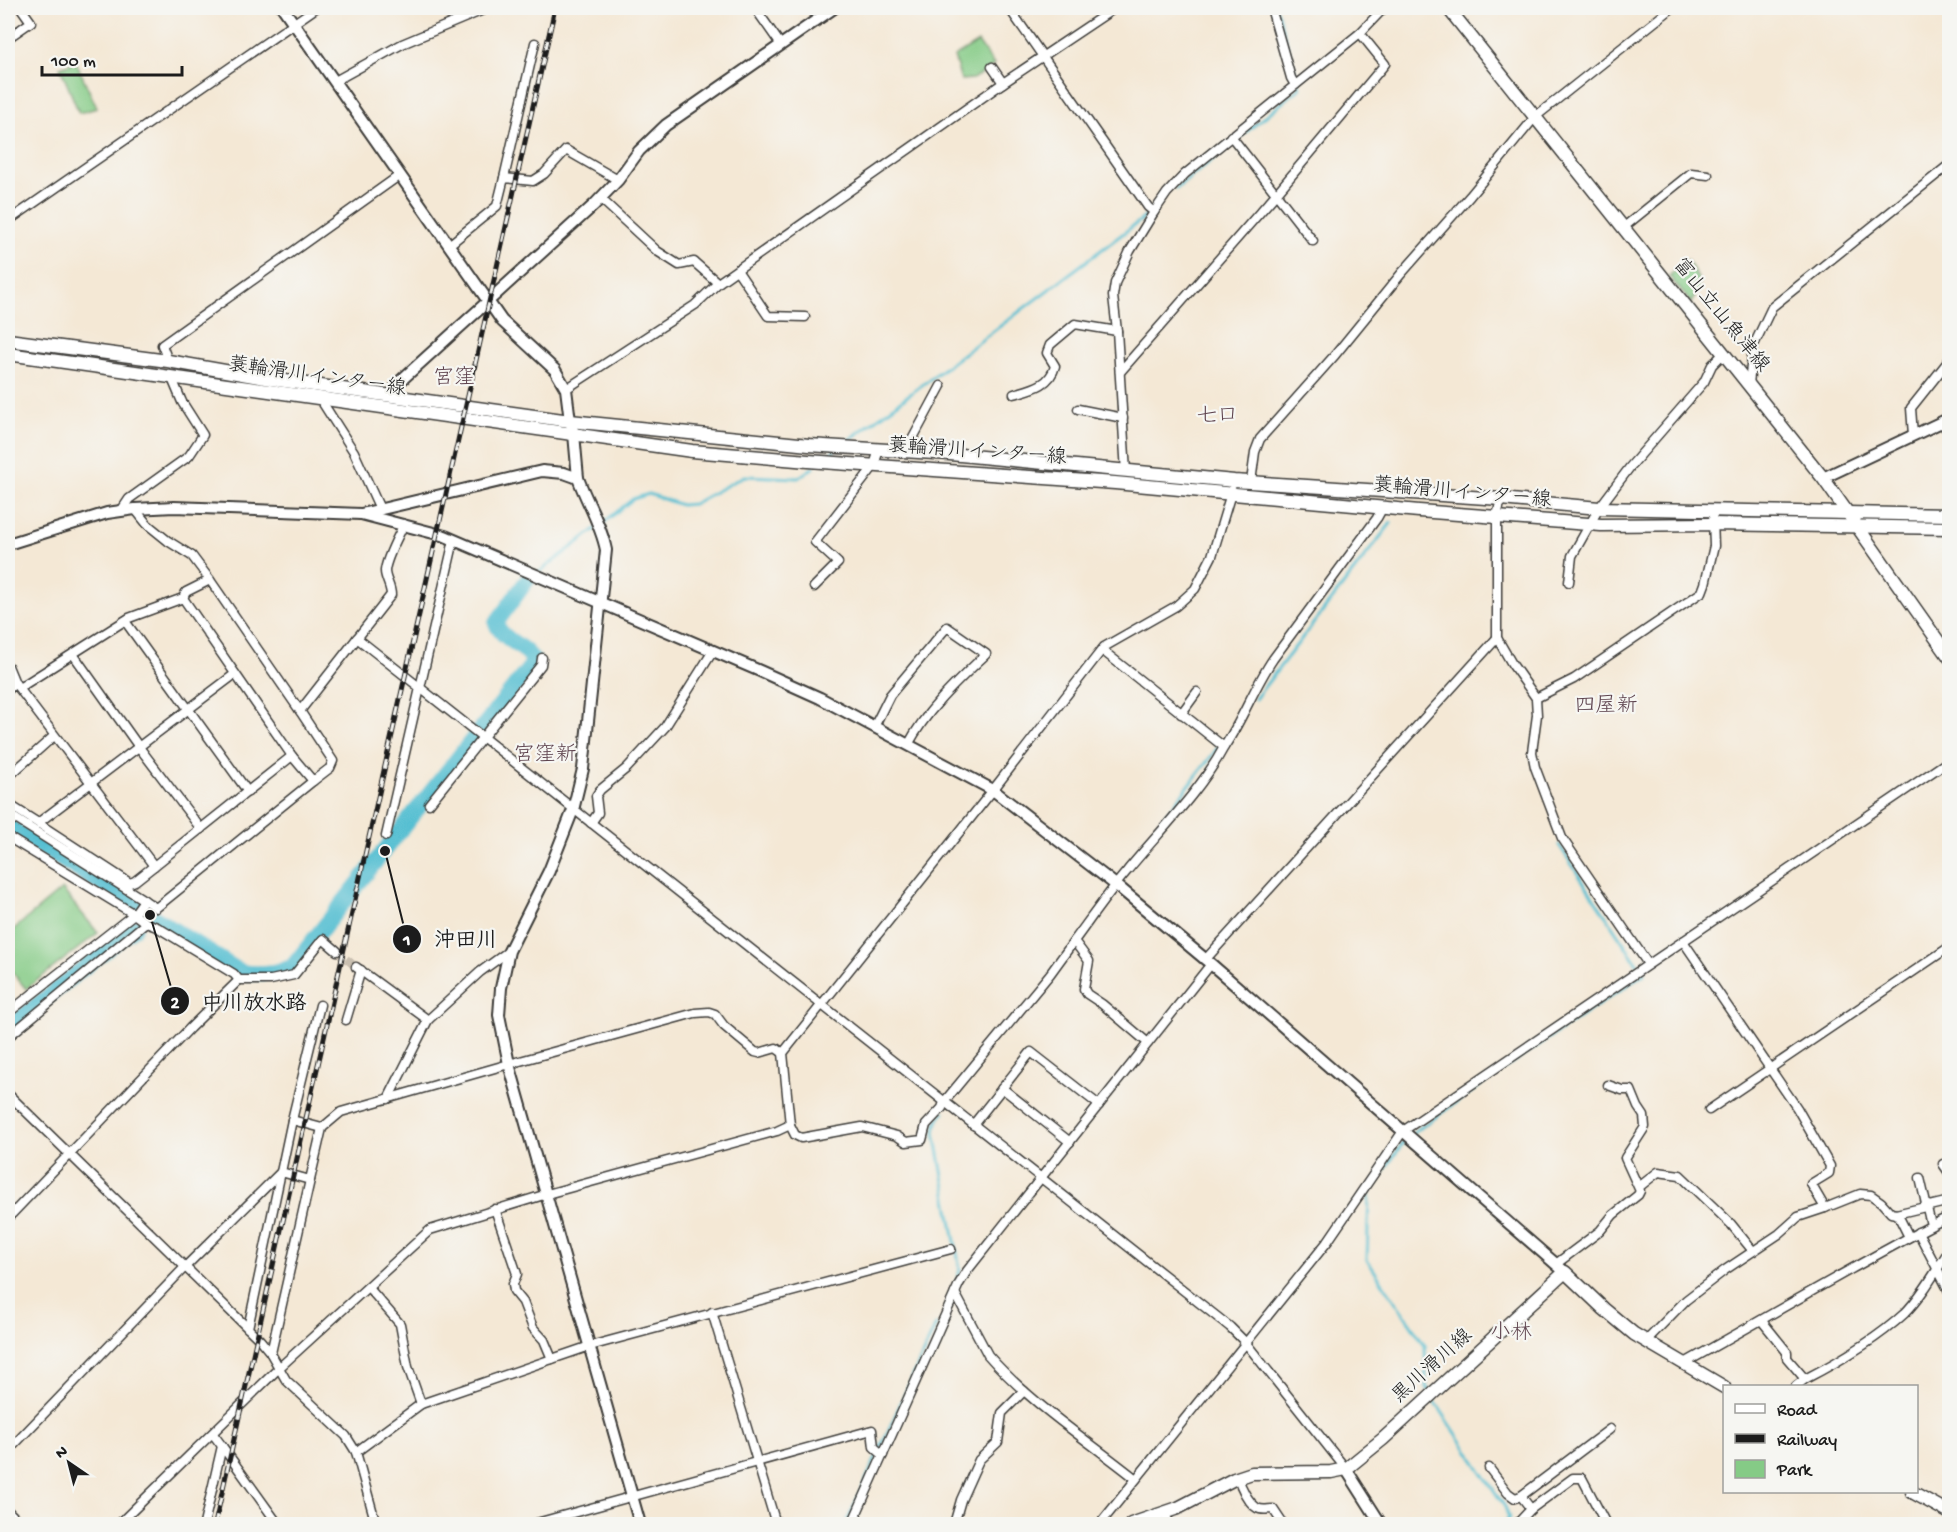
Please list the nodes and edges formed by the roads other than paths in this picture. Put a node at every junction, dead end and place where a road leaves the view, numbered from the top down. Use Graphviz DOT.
graph roads {
  1 [pos="21,8"];
  2 [pos="283,8"];
  3 [pos="316,8"];
  4 [pos="488,8"];
  5 [pos="756,8"];
  6 [pos="834,8"];
  7 [pos="1009,8"];
  8 [pos="1114,8"];
  9 [pos="1272,8"];
  10 [pos="1384,8"];
  11 [pos="1448,8"];
  12 [pos="1672,8"];
  13 [pos="294,23"];
  14 [pos="1360,33"];
  15 [pos="8,38"];
  16 [pos="535,43"];
  17 [pos="781,45"];
  18 [pos="1042,58"];
  19 [pos="992,67"];
  20 [pos="335,81"];
  21 [pos="1003,83"];
  22 [pos="1295,85"];
  23 [pos="1535,117"];
  24 [pos="1232,136"];
  25 [pos="1950,164"];
  26 [pos="1708,174"];
  27 [pos="400,175"];
  28 [pos="504,178"];
  29 [pos="618,180"];
  30 [pos="1276,194"];
  31 [pos="600,198"];
  32 [pos="1154,212"];
  33 [pos="8,221"];
  34 [pos="1624,227"];
  35 [pos="1313,241"];
  36 [pos="449,245"];
  37 [pos="737,270"];
  38 [pos="718,283"];
  39 [pos="488,300"];
  40 [pos="805,317"];
  41 [pos="1118,331"];
  42 [pos="8,340"];
  43 [pos="1724,353"];
  44 [pos="8,354"];
  45 [pos="1950,359"];
  46 [pos="168,361"];
  47 [pos="1120,372"];
  48 [pos="171,376"];
  49 [pos="1749,384"];
  50 [pos="941,386"];
  51 [pos="566,389"];
  52 [pos="1014,394"];
  53 [pos="392,396"];
  54 [pos="319,398"];
  55 [pos="1078,409"];
  56 [pos="1123,418"];
  57 [pos="1945,420"];
  58 [pos="570,421"];
  59 [pos="1950,432"];
  60 [pos="574,434"];
  61 [pos="1913,435"];
  62 [pos="879,449"];
  63 [pos="906,451"];
  64 [pos="874,466"];
  65 [pos="1126,472"];
  66 [pos="578,478"];
  67 [pos="1823,478"];
  68 [pos="1251,482"];
  69 [pos="1233,487"];
  70 [pos="1501,499"];
  71 [pos="1383,507"];
  72 [pos="1599,508"];
  73 [pos="135,509"];
  74 [pos="381,509"];
  75 [pos="121,511"];
  76 [pos="361,514"];
  77 [pos="1849,514"];
  78 [pos="1950,515"];
  79 [pos="1497,516"];
  80 [pos="1713,517"];
  81 [pos="404,524"];
  82 [pos="1591,524"];
  83 [pos="1858,526"];
  84 [pos="1950,528"];
  85 [pos="454,540"];
  86 [pos="8,544"];
  87 [pos="210,580"];
  88 [pos="1569,582"];
  89 [pos="814,587"];
  90 [pos="183,598"];
  91 [pos="602,603"];
  92 [pos="125,621"];
  93 [pos="357,638"];
  94 [pos="1497,638"];
  95 [pos="1102,650"];
  96 [pos="713,651"];
  97 [pos="73,654"];
  98 [pos="542,658"];
  99 [pos="1950,658"];
  100 [pos="8,666"];
  101 [pos="236,674"];
  102 [pos="17,685"];
  103 [pos="420,688"];
  104 [pos="8,690"];
  105 [pos="1197,692"];
  106 [pos="1536,698"];
  107 [pos="188,710"];
  108 [pos="300,711"];
  109 [pos="1181,714"];
  110 [pos="874,727"];
  111 [pos="54,736"];
  112 [pos="483,738"];
  113 [pos="908,745"];
  114 [pos="139,747"];
  115 [pos="1224,747"];
  116 [pos="292,756"];
  117 [pos="1950,760"];
  118 [pos="8,777"];
  119 [pos="313,781"];
  120 [pos="90,783"];
  121 [pos="993,790"];
  122 [pos="248,792"];
  123 [pos="8,804"];
  124 [pos="429,804"];
  125 [pos="573,810"];
  126 [pos="8,814"];
  127 [pos="591,823"];
  128 [pos="38,824"];
  129 [pos="201,828"];
  130 [pos="386,836"];
  131 [pos="8,837"];
  132 [pos="154,867"];
  133 [pos="1116,885"];
  134 [pos="144,900"];
  135 [pos="134,914"];
  136 [pos="146,923"];
  137 [pos="107,935"];
  138 [pos="1074,941"];
  139 [pos="1683,941"];
  140 [pos="115,947"];
  141 [pos="1948,948"];
  142 [pos="337,951"];
  143 [pos="509,951"];
  144 [pos="1208,962"];
  145 [pos="1648,964"];
  146 [pos="239,980"];
  147 [pos="821,1004"];
  148 [pos="320,1005"];
  149 [pos="8,1013"];
  150 [pos="346,1020"];
  151 [pos="428,1020"];
  152 [pos="8,1037"];
  153 [pos="1148,1043"];
  154 [pos="783,1053"];
  155 [pos="509,1064"];
  156 [pos="1771,1068"];
  157 [pos="1608,1085"];
  158 [pos="1002,1088"];
  159 [pos="8,1094"];
  160 [pos="388,1099"];
  161 [pos="944,1102"];
  162 [pos="1099,1105"];
  163 [pos="1709,1110"];
  164 [pos="292,1120"];
  165 [pos="790,1125"];
  166 [pos="973,1125"];
  167 [pos="322,1128"];
  168 [pos="1403,1131"];
  169 [pos="1070,1142"];
  170 [pos="69,1153"];
  171 [pos="1944,1164"];
  172 [pos="282,1172"];
  173 [pos="1950,1174"];
  174 [pos="1920,1178"];
  175 [pos="1041,1179"];
  176 [pos="310,1180"];
  177 [pos="1639,1187"];
  178 [pos="547,1194"];
  179 [pos="1950,1201"];
  180 [pos="1926,1207"];
  181 [pos="1825,1208"];
  182 [pos="495,1209"];
  183 [pos="1896,1214"];
  184 [pos="1950,1216"];
  185 [pos="8,1218"];
  186 [pos="1931,1225"];
  187 [pos="1918,1232"];
  188 [pos="1909,1237"];
  189 [pos="951,1249"];
  190 [pos="1950,1249"];
  191 [pos="1753,1251"];
  192 [pos="186,1266"];
  193 [pos="1560,1268"];
  194 [pos="1937,1268"];
  195 [pos="368,1287"];
  196 [pos="956,1293"];
  197 [pos="1950,1293"];
  198 [pos="712,1312"];
  199 [pos="1761,1321"];
  200 [pos="248,1328"];
  201 [pos="1646,1341"];
  202 [pos="1245,1342"];
  203 [pos="590,1346"];
  204 [pos="271,1353"];
  205 [pos="552,1359"];
  206 [pos="1683,1364"];
  207 [pos="280,1367"];
  208 [pos="1804,1379"];
  209 [pos="1797,1385"];
  210 [pos="1723,1386"];
  211 [pos="1024,1391"];
  212 [pos="422,1404"];
  213 [pos="1610,1429"];
  214 [pos="213,1434"];
  215 [pos="222,1446"];
  216 [pos="8,1451"];
  217 [pos="356,1452"];
  218 [pos="883,1455"];
  219 [pos="757,1461"];
  220 [pos="1489,1468"];
  221 [pos="1346,1470"];
  222 [pos="1238,1478"];
  223 [pos="1136,1479"];
  224 [pos="1915,1493"];
  225 [pos="1521,1496"];
  226 [pos="632,1497"];
  227 [pos="1531,1509"];
  228 [pos="8,1511"];
  229 [pos="1950,1513"];
  230 [pos="1163,1514"];
  231 [pos="273,1522"];
  232 [pos="21,1524"];
  233 [pos="119,1524"];
  234 [pos="204,1524"];
  235 [pos="376,1524"];
  236 [pos="533,1524"];
  237 [pos="640,1524"];
  238 [pos="776,1524"];
  239 [pos="852,1524"];
  240 [pos="954,1524"];
  241 [pos="1100,1524"];
  242 [pos="1131,1524"];
  243 [pos="1171,1524"];
  244 [pos="1283,1524"];
  245 [pos="1381,1524"];
  246 [pos="1516,1524"];
  247 [pos="1606,1524"];
  1 -- 15 [label="street"];
  2 -- 13 [label="street"];
  3 -- 13 [label="street"];
  4 -- 20 [label="street"];
  5 -- 17 [label="street"];
  6 -- 17 [label="street"];
  7 -- 18 [label="street"];
  8 -- 18 [label="street"];
  9 -- 22 [label="street"];
  10 -- 14 [label="street"];
  11 -- 23 [label="main road, 富山立山魚津線"];
  12 -- 23 [label="street"];
  13 -- 20 [label="street"];
  13 -- 33 [label="street"];
  14 -- 22 [label="street"];
  14 -- 30 [label="street"];
  16 -- 28 [label="street"];
  17 -- 29 [label="street"];
  18 -- 21 [label="street"];
  18 -- 32 [label="street"];
  19 -- 21 [label="street"];
  20 -- 27 [label="street"];
  21 -- 37 [label="street"];
  22 -- 24 [label="street"];
  23 -- 34 [label="main road, 富山立山魚津線"];
  23 -- 68 [label="street"];
  24 -- 30 [label="street"];
  24 -- 32 [label="street"];
  25 -- 49 [label="street"];
  26 -- 34 [label="street"];
  27 -- 36 [label="street"];
  27 -- 46 [label="street"];
  28 -- 29 [label="street"];
  28 -- 36 [label="street"];
  29 -- 31 [label="street"];
  30 -- 35 [label="street"];
  30 -- 47 [label="street"];
  31 -- 38 [label="street"];
  31 -- 39 [label="street"];
  32 -- 41 [label="street"];
  34 -- 43 [label="main road, 富山立山魚津線"];
  36 -- 39 [label="street"];
  37 -- 38 [label="street"];
  37 -- 40 [label="street"];
  38 -- 51 [label="street"];
  39 -- 51 [label="street"];
  39 -- 53 [label="street"];
  41 -- 47 [label="street"];
  41 -- 52 [label="street"];
  42 -- 46 [label="main road, 蓑輪滑川インター線"];
  43 -- 49 [label="main road, 富山立山魚津線"];
  43 -- 72 [label="street"];
  44 -- 48 [label="main road, 蓑輪滑川インター線"];
  45 -- 61 [label="street"];
  46 -- 53 [label="main road, 蓑輪滑川インター線"];
  47 -- 56 [label="street"];
  48 -- 54 [label="main road, 蓑輪滑川インター線"];
  48 -- 75 [label="street"];
  49 -- 67 [label="main road, 富山立山魚津線"];
  50 -- 63 [label="street"];
  51 -- 58 [label="street"];
  53 -- 58 [label="main road, 蓑輪滑川インター線"];
  54 -- 60 [label="main road, 蓑輪滑川インター線"];
  54 -- 74 [label="street"];
  55 -- 56 [label="street"];
  56 -- 65 [label="street"];
  57 -- 59 [label="street"];
  57 -- 61 [label="street"];
  58 -- 60 [label="street"];
  58 -- 62 [label="main road, 蓑輪滑川インター線"];
  60 -- 64 [label="main road, 蓑輪滑川インター線"];
  60 -- 66 [label="street"];
  61 -- 67 [label="street"];
  62 -- 63 [label="main road, 蓑輪滑川インター線"];
  62 -- 64 [label="street"];
  63 -- 65 [label="main road, 蓑輪滑川インター線"];
  64 -- 69 [label="main road, 蓑輪滑川インター線"];
  64 -- 89 [label="street"];
  65 -- 69 [label="main road, 蓑輪滑川インター線"];
  66 -- 74 [label="street"];
  66 -- 91 [label="street"];
  67 -- 77 [label="main road, 富山立山魚津線"];
  68 -- 69 [label="main road, 蓑輪滑川インター線"];
  68 -- 70 [label="main road, 蓑輪滑川インター線"];
  69 -- 71 [label="main road, 蓑輪滑川インター線"];
  69 -- 95 [label="street"];
  70 -- 72 [label="main road, 蓑輪滑川インター線"];
  70 -- 79 [label="street"];
  71 -- 79 [label="main road, 蓑輪滑川インター線"];
  71 -- 115 [label="street"];
  72 -- 80 [label="main road, 蓑輪滑川インター線"];
  72 -- 82 [label="street"];
  73 -- 75 [label="street"];
  73 -- 76 [label="street"];
  73 -- 87 [label="street"];
  74 -- 76 [label="street"];
  75 -- 86 [label="street"];
  76 -- 81 [label="street"];
  77 -- 78 [label="main road, 蓑輪滑川インター線"];
  77 -- 80 [label="main road, 蓑輪滑川インター線"];
  77 -- 83 [label="main road, 富山立山魚津線"];
  79 -- 82 [label="main road, 蓑輪滑川インター線"];
  79 -- 94 [label="street"];
  80 -- 82 [label="main road, 蓑輪滑川インター線"];
  80 -- 83 [label="main road, 蓑輪滑川インター線"];
  80 -- 106 [label="street"];
  81 -- 85 [label="street"];
  81 -- 93 [label="street"];
  82 -- 88 [label="street"];
  83 -- 84 [label="main road, 蓑輪滑川インター線"];
  83 -- 99 [label="main road, 富山立山魚津線"];
  85 -- 91 [label="street"];
  85 -- 103 [label="street"];
  87 -- 90 [label="street"];
  87 -- 108 [label="street"];
  90 -- 92 [label="street"];
  90 -- 101 [label="street"];
  91 -- 96 [label="street"];
  91 -- 125 [label="street"];
  92 -- 97 [label="street"];
  92 -- 107 [label="street"];
  93 -- 103 [label="street"];
  93 -- 108 [label="street"];
  94 -- 106 [label="street"];
  94 -- 144 [label="street"];
  95 -- 109 [label="street"];
  95 -- 121 [label="street"];
  96 -- 110 [label="street"];
  96 -- 127 [label="street"];
  97 -- 102 [label="street"];
  97 -- 114 [label="street"];
  98 -- 112 [label="street"];
  100 -- 102 [label="street"];
  101 -- 107 [label="street"];
  101 -- 116 [label="street"];
  102 -- 104 [label="street"];
  102 -- 111 [label="street"];
  103 -- 112 [label="street"];
  103 -- 130 [label="street"];
  105 -- 109 [label="street"];
  106 -- 145 [label="street"];
  107 -- 114 [label="street"];
  107 -- 122 [label="street"];
  108 -- 119 [label="street"];
  109 -- 115 [label="street"];
  110 -- 113 [label="street"];
  110 -- 113 [label="street"];
  111 -- 118 [label="street"];
  111 -- 120 [label="street"];
  112 -- 124 [label="street"];
  112 -- 125 [label="street"];
  113 -- 121 [label="street"];
  114 -- 120 [label="street"];
  114 -- 129 [label="street"];
  115 -- 133 [label="street"];
  116 -- 119 [label="street"];
  116 -- 122 [label="street"];
  117 -- 139 [label="street"];
  119 -- 134 [label="street"];
  120 -- 128 [label="street"];
  120 -- 132 [label="street"];
  121 -- 133 [label="street"];
  121 -- 147 [label="street"];
  122 -- 129 [label="street"];
  123 -- 128 [label="street"];
  125 -- 127 [label="street"];
  125 -- 143 [label="street"];
  126 -- 134 [label="street"];
  127 -- 147 [label="street"];
  128 -- 132 [label="street"];
  129 -- 132 [label="street"];
  131 -- 135 [label="street"];
  133 -- 138 [label="street"];
  133 -- 144 [label="street"];
  134 -- 135 [label="street"];
  135 -- 136 [label="street"];
  135 -- 137 [label="street"];
  136 -- 140 [label="street"];
  136 -- 146 [label="street"];
  137 -- 140 [label="street"];
  137 -- 149 [label="street"];
  138 -- 153 [label="street"];
  138 -- 161 [label="street"];
  139 -- 145 [label="street"];
  139 -- 156 [label="street"];
  140 -- 152 [label="street"];
  141 -- 156 [label="street"];
  142 -- 146 [label="street"];
  143 -- 151 [label="street"];
  143 -- 155 [label="street"];
  144 -- 153 [label="street"];
  144 -- 168 [label="street"];
  145 -- 168 [label="street"];
  146 -- 170 [label="street"];
  147 -- 154 [label="street"];
  147 -- 161 [label="street"];
  148 -- 164 [label="street"];
  150 -- 151 [label="street"];
  151 -- 160 [label="street"];
  153 -- 162 [label="street"];
  154 -- 155 [label="street"];
  154 -- 165 [label="street"];
  155 -- 160 [label="street"];
  155 -- 178 [label="street"];
  156 -- 163 [label="street"];
  156 -- 181 [label="street"];
  157 -- 177 [label="street"];
  158 -- 162 [label="street"];
  158 -- 166 [label="street"];
  158 -- 169 [label="street"];
  159 -- 170 [label="street"];
  160 -- 167 [label="street"];
  161 -- 165 [label="street"];
  161 -- 166 [label="street"];
  162 -- 169 [label="street"];
  164 -- 167 [label="street"];
  164 -- 172 [label="street"];
  165 -- 178 [label="street"];
  166 -- 175 [label="street"];
  167 -- 176 [label="street"];
  168 -- 193 [label="street"];
  168 -- 202 [label="street"];
  169 -- 175 [label="street"];
  170 -- 185 [label="street"];
  170 -- 192 [label="street"];
  171 -- 173 [label="street"];
  172 -- 176 [label="street"];
  172 -- 192 [label="street"];
  172 -- 200 [label="street"];
  174 -- 180 [label="street"];
  175 -- 196 [label="street"];
  175 -- 202 [label="street"];
  176 -- 204 [label="street"];
  177 -- 191 [label="street"];
  177 -- 193 [label="street"];
  178 -- 182 [label="street"];
  178 -- 203 [label="street"];
  179 -- 180 [label="street"];
  180 -- 183 [label="street"];
  180 -- 186 [label="street"];
  181 -- 183 [label="street"];
  181 -- 191 [label="street"];
  182 -- 195 [label="street"];
  182 -- 205 [label="street"];
  183 -- 188 [label="street"];
  184 -- 186 [label="street"];
  186 -- 187 [label="street"];
  187 -- 188 [label="street"];
  187 -- 194 [label="street"];
  188 -- 199 [label="street"];
  189 -- 198 [label="street"];
  190 -- 194 [label="street"];
  191 -- 201 [label="street"];
  192 -- 200 [label="street"];
  192 -- 216 [label="street"];
  193 -- 201 [label="main road"];
  193 -- 221 [label="main road, 黒川滑川線"];
  194 -- 197 [label="street"];
  194 -- 208 [label="street"];
  195 -- 207 [label="street"];
  195 -- 212 [label="street"];
  196 -- 211 [label="street"];
  196 -- 218 [label="street"];
  198 -- 203 [label="street"];
  198 -- 219 [label="street"];
  199 -- 206 [label="street"];
  199 -- 208 [label="street"];
  200 -- 204 [label="street"];
  201 -- 206 [label="main road"];
  202 -- 221 [label="street"];
  202 -- 223 [label="street"];
  203 -- 205 [label="street"];
  203 -- 226 [label="street"];
  204 -- 207 [label="street"];
  205 -- 212 [label="street"];
  206 -- 210 [label="main road"];
  207 -- 214 [label="street"];
  207 -- 217 [label="street"];
  208 -- 209 [label="street"];
  211 -- 223 [label="street"];
  211 -- 240 [label="street"];
  212 -- 217 [label="street"];
  213 -- 225 [label="street"];
  214 -- 215 [label="street"];
  214 -- 233 [label="street"];
  215 -- 231 [label="street"];
  215 -- 234 [label="street"];
  217 -- 235 [label="street"];
  218 -- 219 [label="street"];
  218 -- 239 [label="street"];
  219 -- 226 [label="street"];
  219 -- 238 [label="street"];
  220 -- 225 [label="street"];
  221 -- 222 [label="main road"];
  221 -- 245 [label="street"];
  222 -- 230 [label="main road"];
  222 -- 244 [label="street"];
  223 -- 241 [label="street"];
  224 -- 229 [label="main road"];
  225 -- 227 [label="street"];
  226 -- 236 [label="street"];
  226 -- 237 [label="street"];
  227 -- 246 [label="street"];
  227 -- 247 [label="street"];
  228 -- 232 [label="street"];
  230 -- 242 [label="main road"];
  230 -- 243 [label="street"];
}
